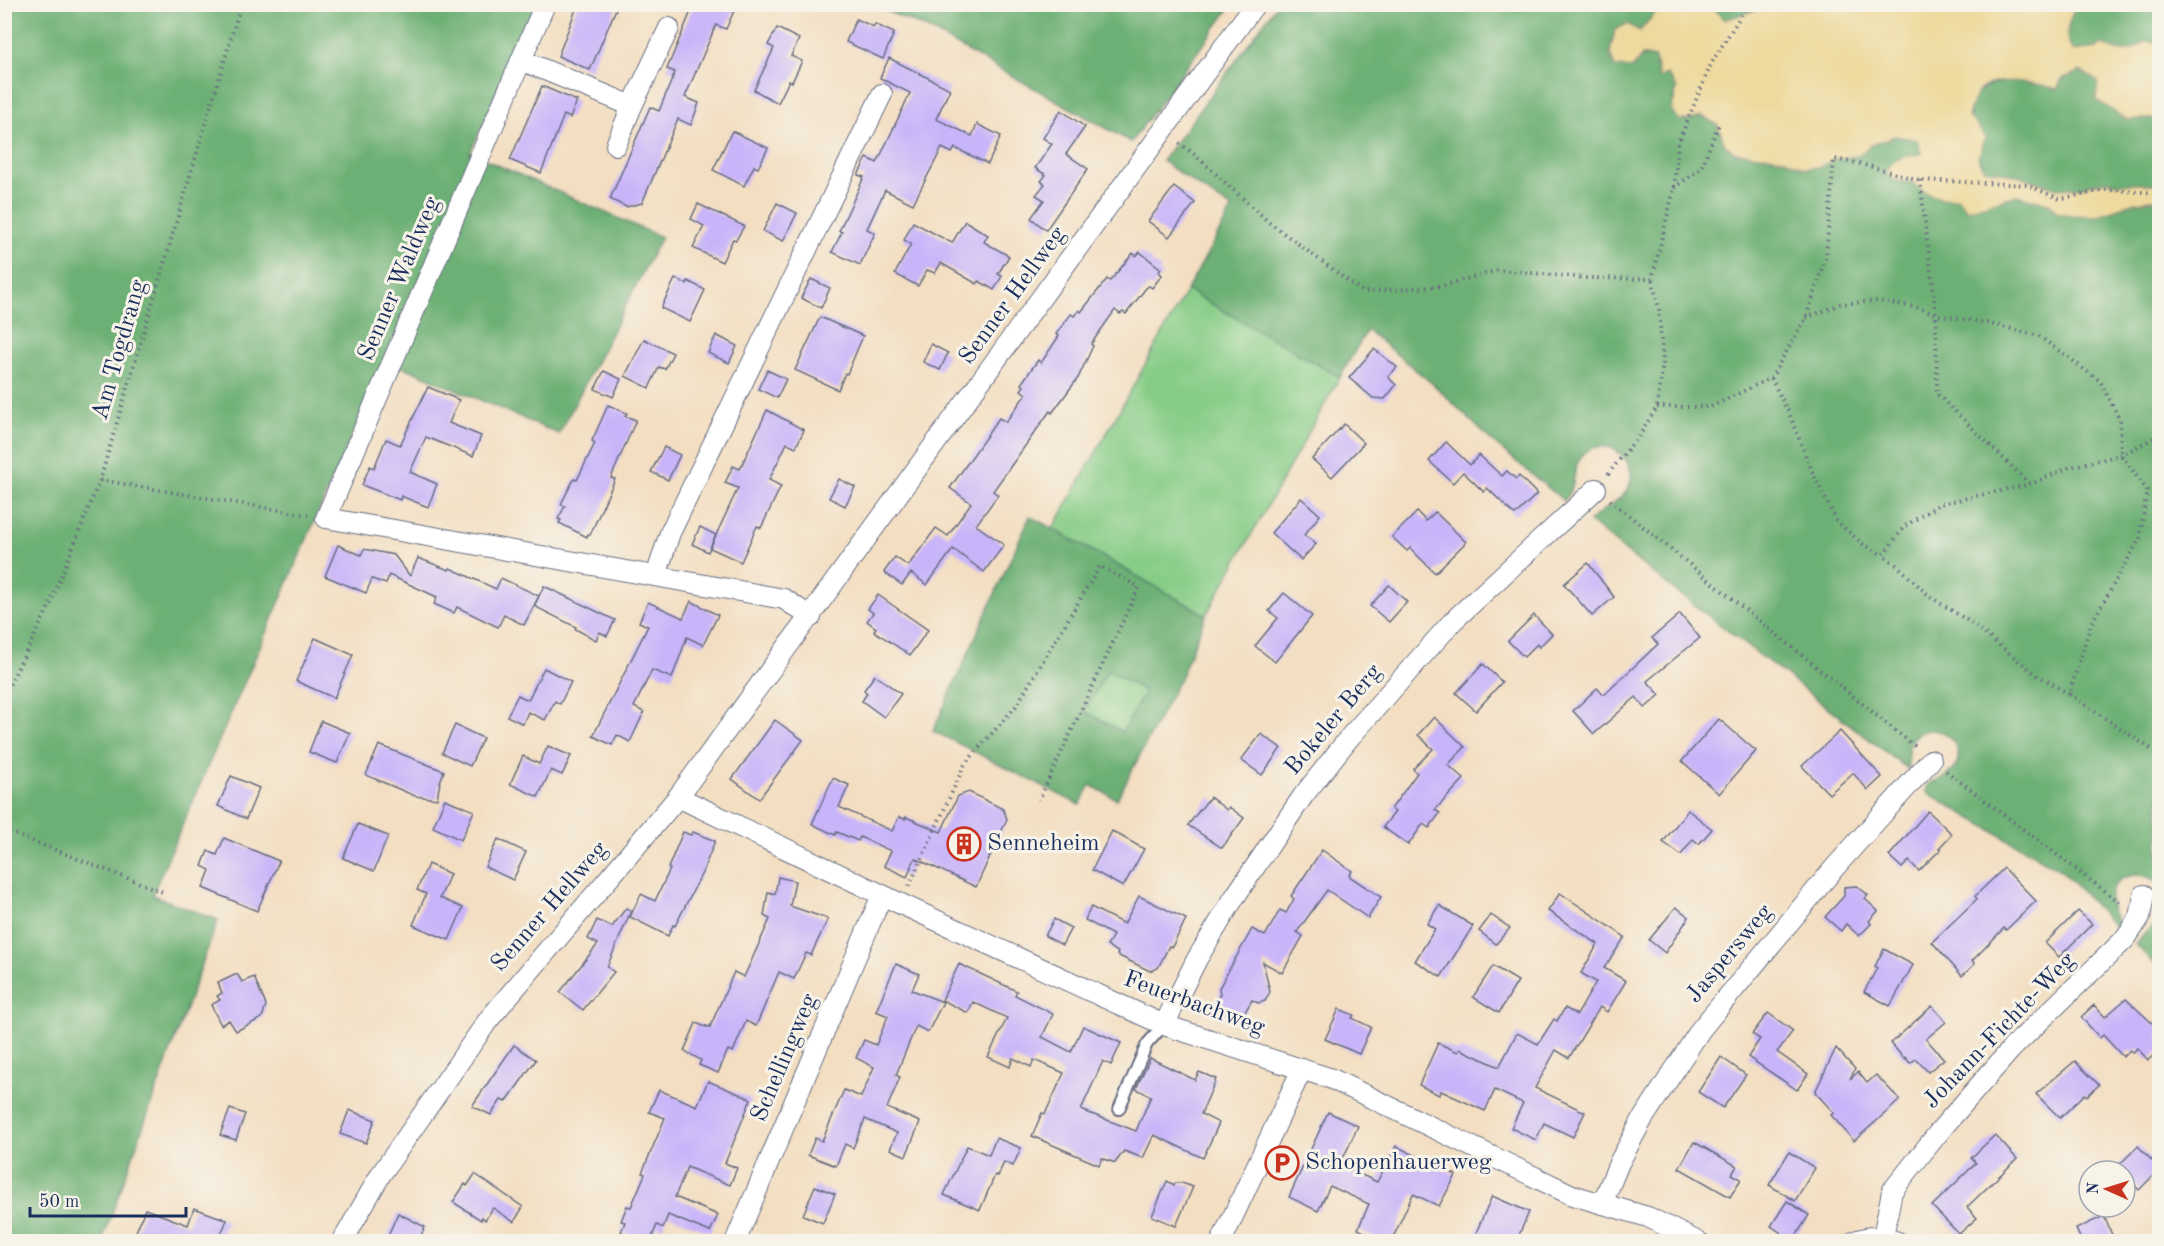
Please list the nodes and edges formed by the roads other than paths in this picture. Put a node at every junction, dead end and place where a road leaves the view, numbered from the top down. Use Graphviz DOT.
graph roads {
  1 [pos="545,4"];
  2 [pos="1255,4"];
  3 [pos="669,28"];
  4 [pos="520,60"];
  5 [pos="882,94"];
  6 [pos="632,106"];
  7 [pos="616,145"];
  8 [pos="1596,489"];
  9 [pos="656,576"];
  10 [pos="811,616"];
  11 [pos="1931,760"];
  12 [pos="678,797"];
  13 [pos="882,895"];
  14 [pos="2144,895"];
  15 [pos="1164,1025"];
  16 [pos="1302,1069"];
  17 [pos="1119,1109"];
  18 [pos="1602,1204"];
  19 [pos="1891,1239"];
  20 [pos="342,1242"];
  21 [pos="735,1242"];
  22 [pos="1221,1242"];
  23 [pos="1698,1242"];
  24 [pos="1853,1242"];
  1 -- 4 [label="street, Senner Waldweg"];
  2 -- 10 [label="street, Senner Hellweg"];
  3 -- 6 [label="street"];
  4 -- 6 [label="street"];
  4 -- 9 [label="street, Senner Waldweg"];
  5 -- 9 [label="street"];
  6 -- 7 [label="street"];
  8 -- 15 [label="street, Bokeler Berg"];
  9 -- 10 [label="street"];
  10 -- 12 [label="street, Senner Hellweg"];
  11 -- 18 [label="street, Jaspersweg"];
  12 -- 13 [label="street, Feuerbachweg"];
  12 -- 20 [label="street, Senner Hellweg"];
  13 -- 15 [label="street, Feuerbachweg"];
  13 -- 21 [label="street, Schellingweg"];
  14 -- 19 [label="street, Johann-Fichte-Weg"];
  15 -- 16 [label="street, Feuerbachweg"];
  15 -- 17 [label="lane"];
  16 -- 18 [label="street, Feuerbachweg"];
  16 -- 22 [label="street"];
  18 -- 23 [label="street, Feuerbachweg"];
  19 -- 24 [label="street"];
}
